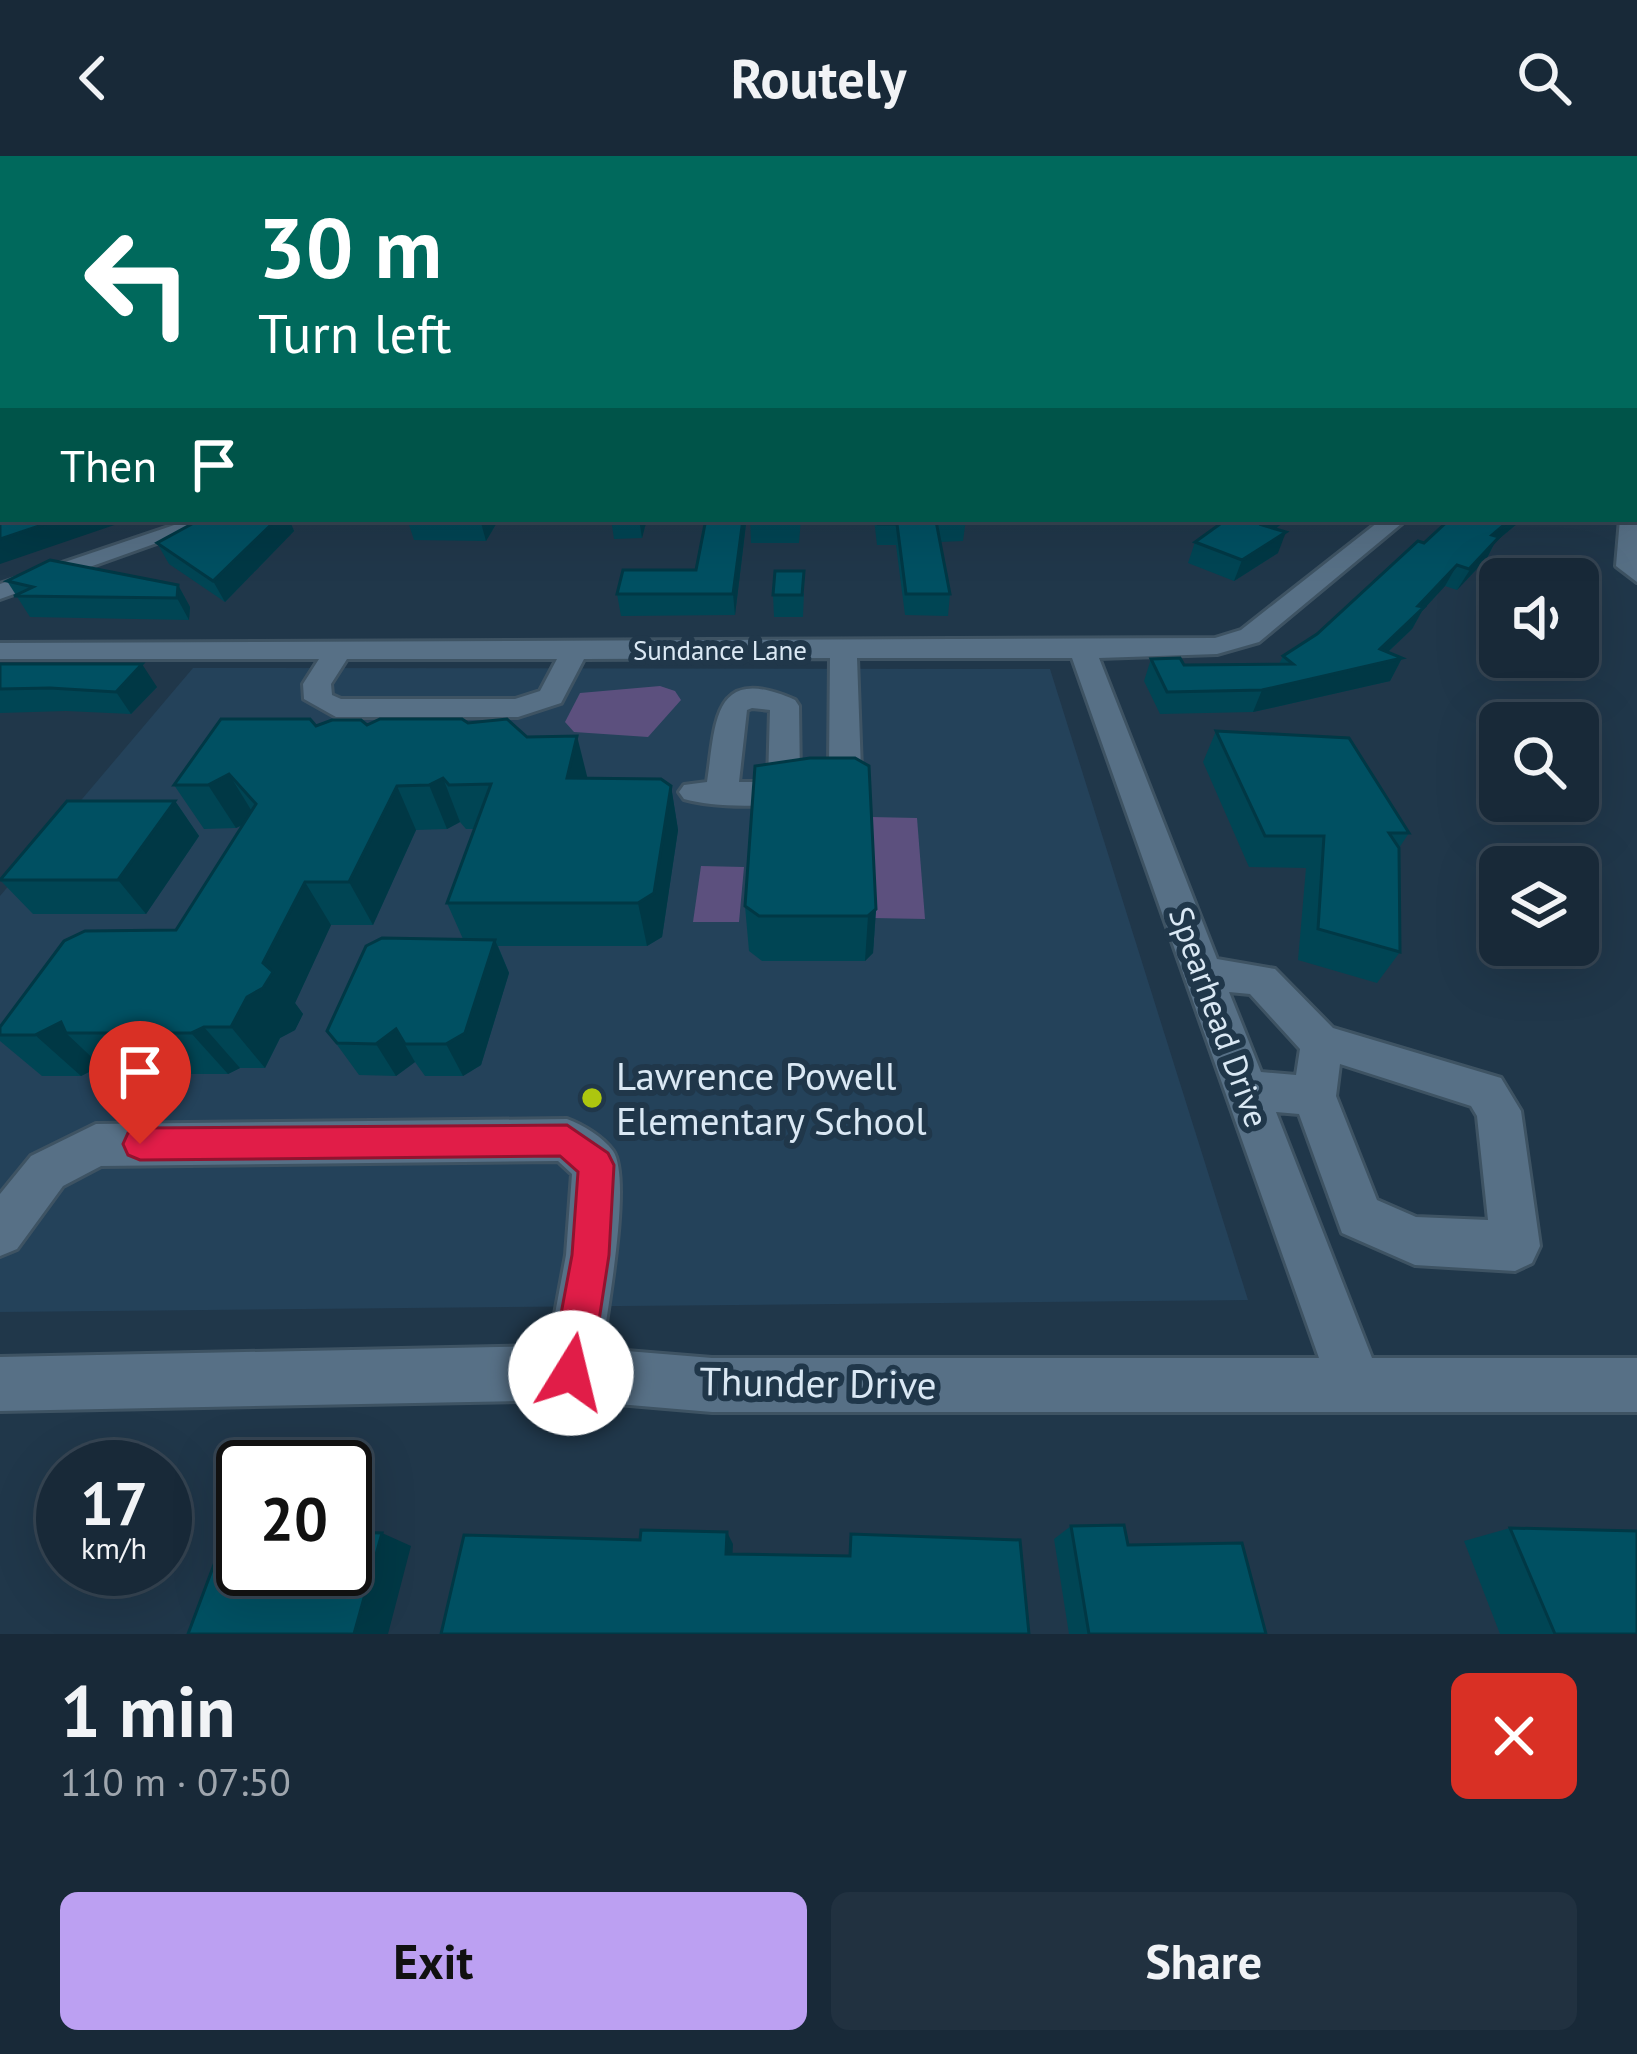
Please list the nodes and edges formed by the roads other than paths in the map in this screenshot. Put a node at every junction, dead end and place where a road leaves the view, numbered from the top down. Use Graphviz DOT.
graph roads {
  1 [pos="204,522"];
  2 [pos="1392,522"];
  3 [pos="1630,522"];
  4 [pos="1637,575"];
  5 [pos="0,592"];
  6 [pos="1083,650"];
  7 [pos="0,651"];
  8 [pos="338,651"];
  9 [pos="574,651"];
  10 [pos="843,651"];
  11 [pos="784,790"];
  12 [pos="1202,973"];
  13 [pos="1322,1044"];
  14 [pos="1246,1090"];
  15 [pos="1314,1096"];
  16 [pos="0,1232"];
  17 [pos="571,1373"];
  18 [pos="0,1384"];
  19 [pos="1354,1384"];
  20 [pos="1637,1385"];
  1 -- 5 [label="street"];
  2 -- 6 [label="street, Sundance Lane"];
  3 -- 4 [label="street"];
  6 -- 10 [label="street, Sundance Lane"];
  6 -- 12 [label="street, Spearhead Drive"];
  7 -- 8 [label="street, Sundance Lane"];
  8 -- 9 [label="street, Sundance Lane"];
  8 -- 9 [label="street"];
  9 -- 10 [label="street, Sundance Lane"];
  10 -- 11 [label="street"];
  11 -- 11 [label="street"];
  12 -- 13 [label="street"];
  12 -- 14 [label="street, Spearhead Drive"];
  13 -- 15 [label="street"];
  13 -- 15 [label="street"];
  14 -- 15 [label="street"];
  14 -- 19 [label="street, Spearhead Drive"];
  16 -- 17 [label="street"];
  17 -- 18 [label="street, Thunder Drive"];
  17 -- 19 [label="street, Thunder Drive"];
  19 -- 20 [label="street, Thunder Drive"];
}
